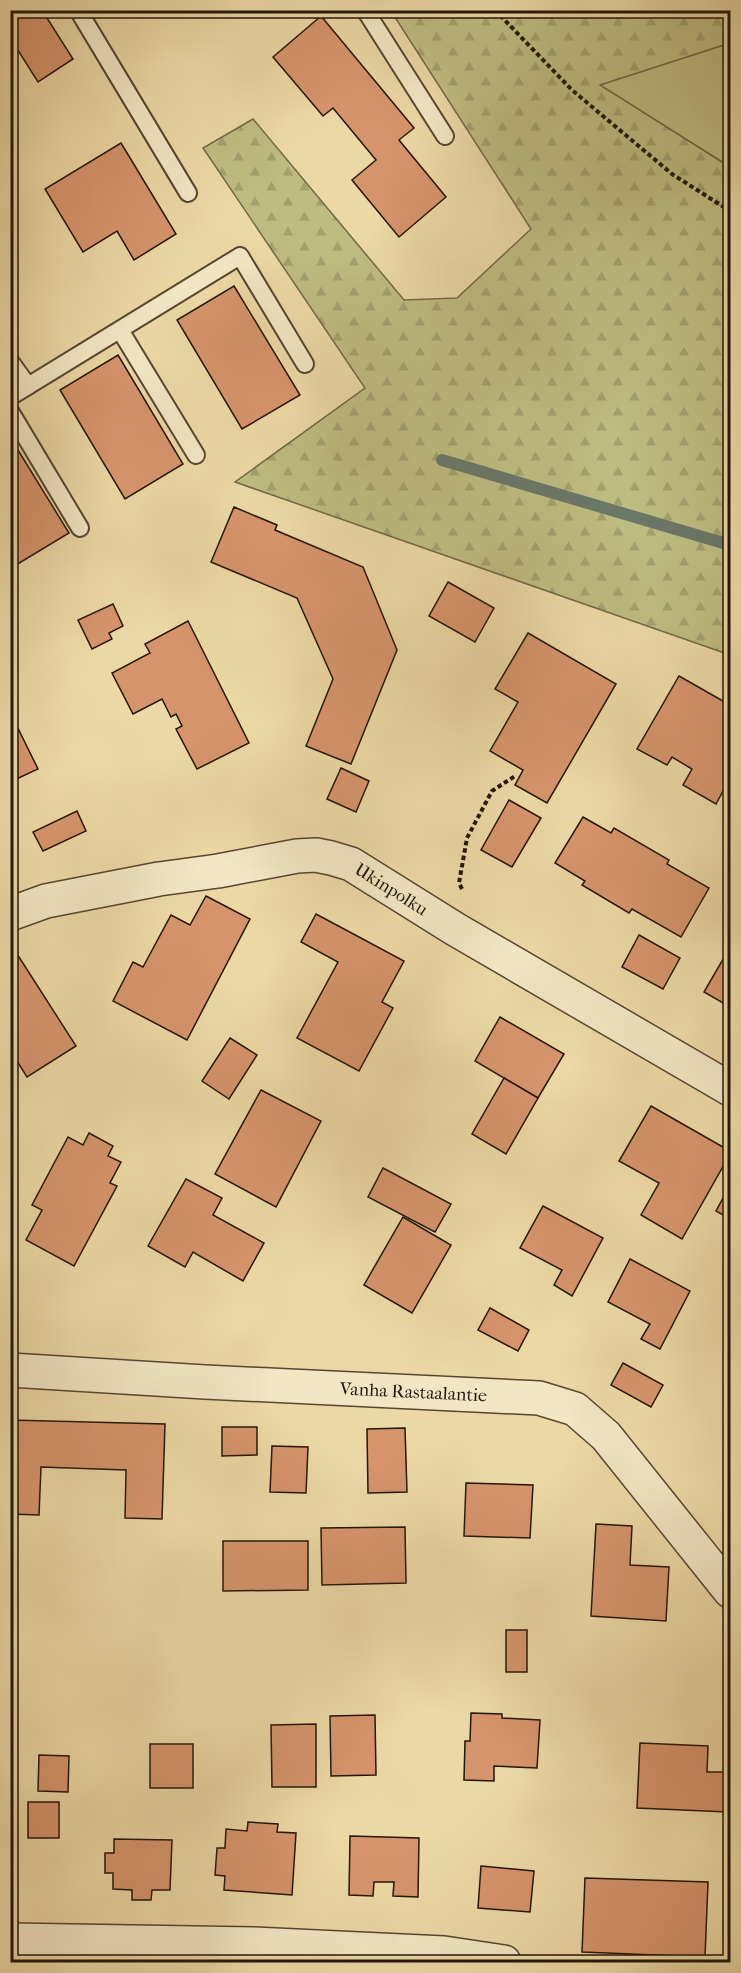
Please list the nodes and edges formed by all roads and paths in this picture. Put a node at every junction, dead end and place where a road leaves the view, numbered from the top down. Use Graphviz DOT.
graph roads {
  1 [pos="78,10"];
  2 [pos="365,10"];
  3 [pos="495,10"];
  4 [pos="445,136"];
  5 [pos="188,193"];
  6 [pos="730,211"];
  7 [pos="120,330"];
  8 [pos="10,361"];
  9 [pos="305,364"];
  10 [pos="28,386"];
  11 [pos="10,397"];
  12 [pos="10,411"];
  13 [pos="196,455"];
  14 [pos="80,528"];
  15 [pos="515,776"];
  16 [pos="463,891"];
  17 [pos="10,914"];
  18 [pos="730,1089"];
  19 [pos="10,1370"];
  20 [pos="730,1591"];
  21 [pos="10,1940"];
  22 [pos="504,1962"];
  1 -- 5 [label="lane"];
  2 -- 4 [label="lane"];
  3 -- 6 [label="path"];
  7 -- 9 [label="lane"];
  7 -- 10 [label="lane"];
  7 -- 13 [label="lane"];
  8 -- 10 [label="lane"];
  10 -- 11 [label="lane"];
  12 -- 14 [label="lane"];
  15 -- 16 [label="path"];
  17 -- 18 [label="street, Ukinpolku"];
  19 -- 20 [label="street, Vanha Rastaalantie"];
  21 -- 22 [label="street"];
}
